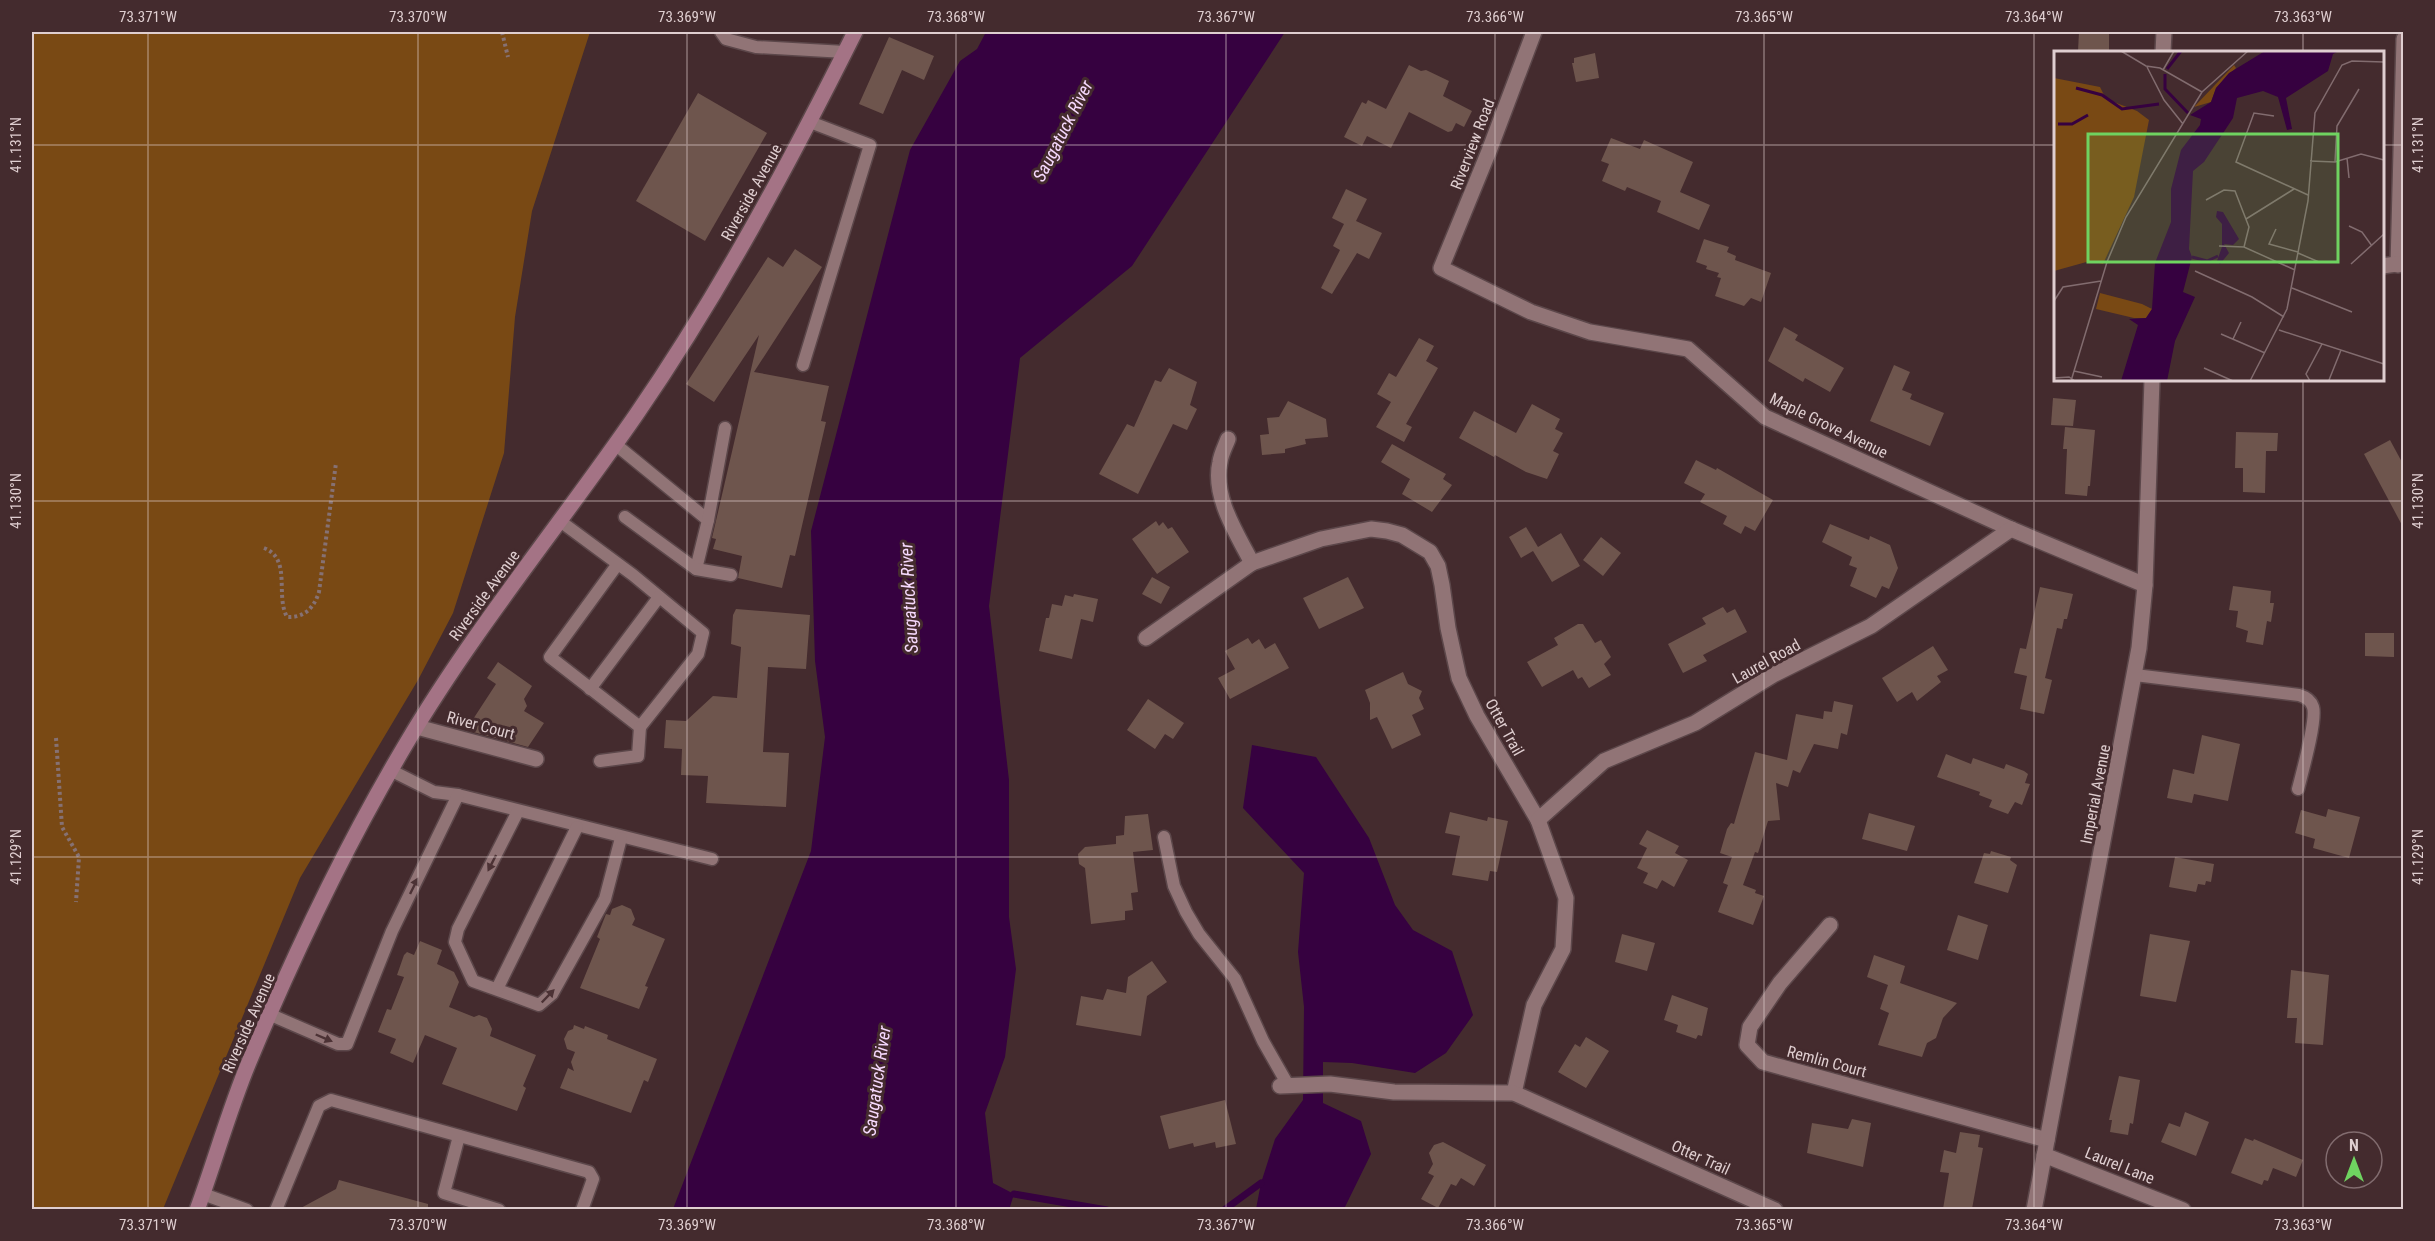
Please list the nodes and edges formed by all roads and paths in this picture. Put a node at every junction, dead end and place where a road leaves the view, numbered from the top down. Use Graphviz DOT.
graph roads {
  1 [pos="502,32"];
  2 [pos="721,32"];
  3 [pos="855,32"];
  4 [pos="1534,32"];
  5 [pos="2164,32"];
  6 [pos="2403,39"];
  7 [pos="2163,51"];
  8 [pos="845,52"];
  9 [pos="508,57"];
  10 [pos="810,122"];
  11 [pos="2395,265"];
  12 [pos="1441,268"];
  13 [pos="803,365"];
  14 [pos="2152,381"];
  15 [pos="725,428"];
  16 [pos="1228,440"];
  17 [pos="615,444"];
  18 [pos="336,463"];
  19 [pos="625,517"];
  20 [pos="708,520"];
  21 [pos="560,521"];
  22 [pos="2011,529"];
  23 [pos="264,548"];
  24 [pos="1251,563"];
  25 [pos="617,564"];
  26 [pos="696,570"];
  27 [pos="731,575"];
  28 [pos="2145,585"];
  29 [pos="659,597"];
  30 [pos="1146,638"];
  31 [pos="2135,675"];
  32 [pos="590,689"];
  33 [pos="417,727"];
  34 [pos="640,727"];
  35 [pos="56,738"];
  36 [pos="536,759"];
  37 [pos="600,762"];
  38 [pos="390,770"];
  39 [pos="2298,789"];
  40 [pos="458,795"];
  41 [pos="518,811"];
  42 [pos="1538,820"];
  43 [pos="577,827"];
  44 [pos="1164,837"];
  45 [pos="621,838"];
  46 [pos="711,860"];
  47 [pos="76,902"];
  48 [pos="1830,925"];
  49 [pos="497,989"];
  50 [pos="271,1015"];
  51 [pos="1284,1085"];
  52 [pos="1514,1094"];
  53 [pos="459,1136"];
  54 [pos="2045,1147"];
  55 [pos="203,1194"];
  56 [pos="197,1209"];
  57 [pos="247,1209"];
  58 [pos="276,1209"];
  59 [pos="499,1209"];
  60 [pos="582,1209"];
  61 [pos="1775,1209"];
  62 [pos="2034,1209"];
  63 [pos="2183,1209"];
  1 -- 9 [label="path"];
  2 -- 8 [label="lane"];
  3 -- 8 [label="main road, Riverside Avenue"];
  4 -- 12 [label="street, Riverview Road"];
  5 -- 7 [label="street"];
  6 -- 11 [label="street"];
  8 -- 10 [label="main road, Riverside Avenue"];
  10 -- 13 [label="lane"];
  10 -- 17 [label="main road, Riverside Avenue"];
  12 -- 22 [label="street, Maple Grove Avenue"];
  14 -- 28 [label="street, Imperial Avenue"];
  15 -- 20 [label="lane"];
  16 -- 24 [label="street"];
  17 -- 20 [label="lane"];
  17 -- 21 [label="main road, Riverside Avenue"];
  18 -- 23 [label="path"];
  19 -- 26 [label="lane"];
  20 -- 26 [label="lane"];
  21 -- 25 [label="lane"];
  21 -- 33 [label="main road, Riverside Avenue"];
  22 -- 28 [label="street, Maple Grove Avenue"];
  22 -- 42 [label="street, Laurel Road"];
  24 -- 30 [label="street, Otter Trail"];
  24 -- 42 [label="street, Otter Trail"];
  25 -- 29 [label="lane"];
  25 -- 32 [label="lane"];
  26 -- 27 [label="lane"];
  28 -- 31 [label="street, Imperial Avenue"];
  29 -- 32 [label="lane"];
  29 -- 34 [label="lane"];
  31 -- 39 [label="lane"];
  31 -- 54 [label="street, Imperial Avenue"];
  32 -- 34 [label="lane"];
  33 -- 36 [label="street, River Court"];
  33 -- 38 [label="main road, Riverside Avenue"];
  34 -- 37 [label="lane"];
  35 -- 47 [label="path"];
  38 -- 40 [label="lane"];
  38 -- 50 [label="main road, Riverside Avenue"];
  40 -- 41 [label="lane"];
  50 -- 40 [label="lane, one-way"];
  41 -- 43 [label="lane"];
  41 -- 49 [label="lane, one-way"];
  42 -- 52 [label="street, Otter Trail"];
  43 -- 45 [label="lane"];
  43 -- 49 [label="lane"];
  44 -- 51 [label="lane"];
  45 -- 46 [label="lane"];
  49 -- 45 [label="lane, one-way"];
  48 -- 54 [label="street, Remlin Court"];
  50 -- 55 [label="main road, Riverside Avenue"];
  51 -- 52 [label="street, Otter Trail"];
  52 -- 61 [label="street, Otter Trail"];
  53 -- 58 [label="lane"];
  53 -- 59 [label="lane"];
  53 -- 60 [label="lane"];
  54 -- 62 [label="street, Imperial Avenue"];
  54 -- 63 [label="street, Laurel Lane"];
  55 -- 56 [label="main road, Riverside Avenue"];
  55 -- 57 [label="lane"];
}
